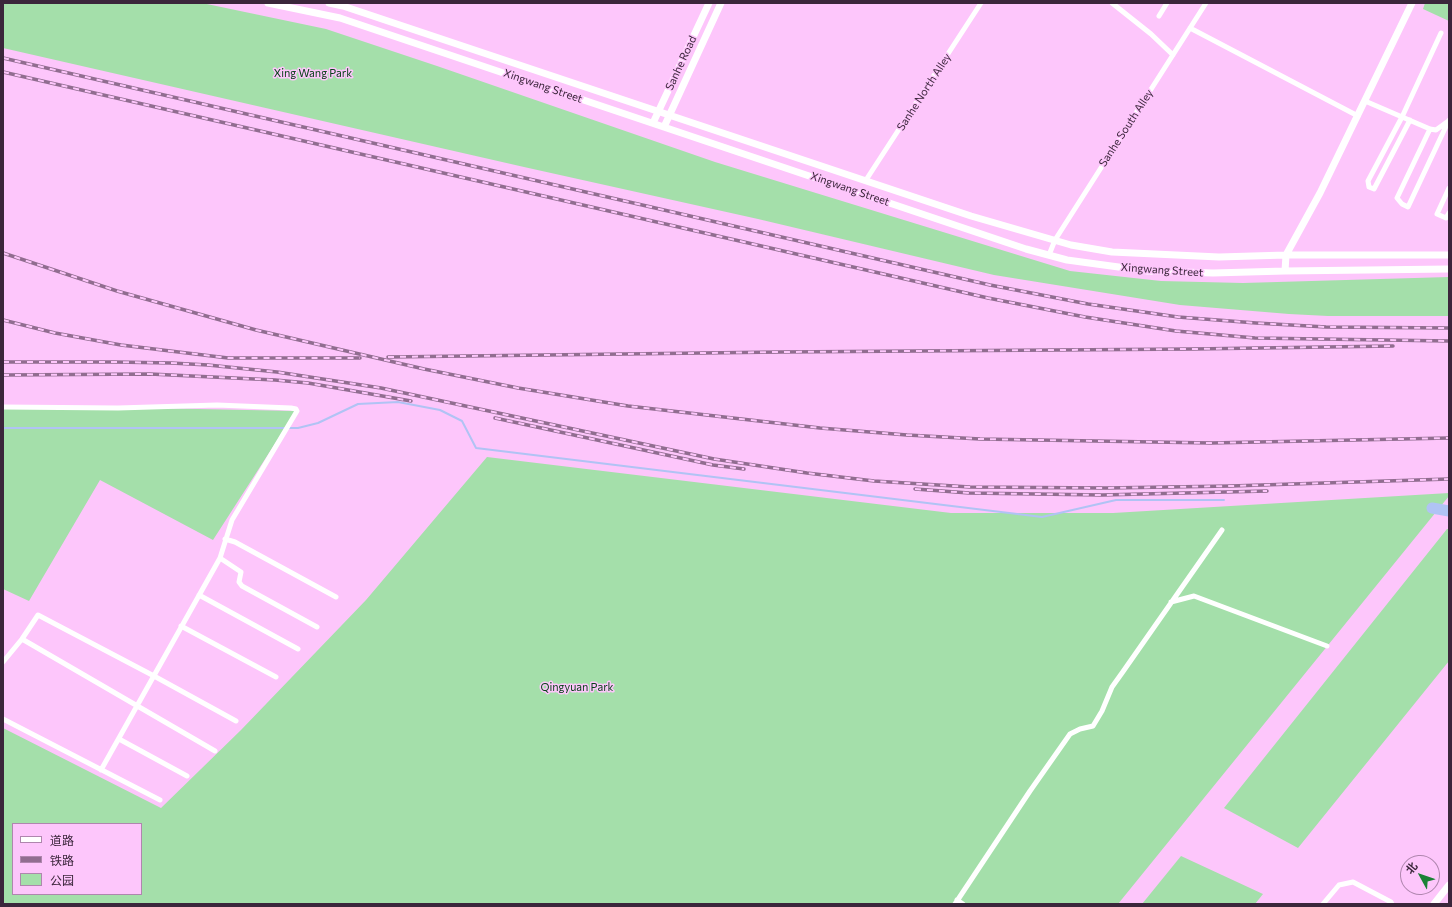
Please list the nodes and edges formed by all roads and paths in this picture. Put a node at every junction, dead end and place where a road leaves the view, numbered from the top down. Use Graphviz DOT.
graph roads {
  1 [pos="268,3"];
  2 [pos="329,3"];
  3 [pos="709,3"];
  4 [pos="722,3"];
  5 [pos="981,3"];
  6 [pos="1112,3"];
  7 [pos="1167,3"];
  8 [pos="1206,3"];
  9 [pos="1412,3"];
  10 [pos="1159,16"];
  11 [pos="1190,28"];
  12 [pos="1441,33"];
  13 [pos="1173,55"];
  14 [pos="1365,101"];
  15 [pos="658,111"];
  16 [pos="670,115"];
  17 [pos="1358,116"];
  18 [pos="1402,117"];
  19 [pos="1410,120"];
  20 [pos="1449,120"];
  21 [pos="653,123"];
  22 [pos="664,127"];
  23 [pos="1430,129"];
  24 [pos="866,180"];
  25 [pos="1449,188"];
  26 [pos="1449,213"];
  27 [pos="1054,240"];
  28 [pos="1049,255"];
  29 [pos="1286,255"];
  30 [pos="1449,255"];
  31 [pos="1449,269"];
  32 [pos="1285,271"];
  33 [pos="3,407"];
  34 [pos="1222,530"];
  35 [pos="225,539"];
  36 [pos="220,558"];
  37 [pos="199,595"];
  38 [pos="336,597"];
  39 [pos="1171,602"];
  40 [pos="181,626"];
  41 [pos="317,627"];
  42 [pos="22,639"];
  43 [pos="1327,646"];
  44 [pos="298,649"];
  45 [pos="3,662"];
  46 [pos="154,676"];
  47 [pos="276,677"];
  48 [pos="138,707"];
  49 [pos="3,719"];
  50 [pos="236,721"];
  51 [pos="119,739"];
  52 [pos="215,751"];
  53 [pos="102,770"];
  54 [pos="187,776"];
  55 [pos="160,800"];
  56 [pos="1449,885"];
  57 [pos="956,902"];
  58 [pos="963,904"];
  59 [pos="1323,904"];
  60 [pos="1392,904"];
  61 [pos="1434,904"];
  1 -- 21 [label="main road, Xingwang Street"];
  2 -- 15 [label="main road, Xingwang Street"];
  3 -- 15 [label="main road, Sanhe Road"];
  4 -- 16 [label="main road, Sanhe Road"];
  5 -- 24 [label="street, Sanhe North Alley"];
  6 -- 13 [label="street"];
  7 -- 10 [label="street"];
  8 -- 11 [label="street, Sanhe South Alley"];
  9 -- 14 [label="main road"];
  11 -- 13 [label="street, Sanhe South Alley"];
  11 -- 17 [label="street"];
  12 -- 18 [label="street"];
  13 -- 27 [label="street, Sanhe South Alley"];
  14 -- 17 [label="main road"];
  14 -- 18 [label="street"];
  15 -- 16 [label="main road, Xingwang Street"];
  15 -- 21 [label="main road, Sanhe Road"];
  16 -- 22 [label="main road, Sanhe Road"];
  16 -- 24 [label="main road, Xingwang Street"];
  17 -- 29 [label="main road"];
  18 -- 19 [label="street"];
  18 -- 19 [label="street"];
  19 -- 23 [label="street"];
  20 -- 23 [label="street"];
  20 -- 23 [label="street"];
  21 -- 22 [label="main road, Xingwang Street"];
  22 -- 28 [label="main road, Xingwang Street"];
  24 -- 27 [label="main road, Xingwang Street"];
  25 -- 26 [label="street"];
  27 -- 28 [label="street, Sanhe South Alley"];
  27 -- 29 [label="main road, Xingwang Street"];
  28 -- 32 [label="main road, Xingwang Street"];
  29 -- 30 [label="main road, Xingwang Street"];
  29 -- 32 [label="main road"];
  31 -- 32 [label="main road, Xingwang Street"];
  33 -- 35 [label="street"];
  34 -- 39 [label="street"];
  35 -- 36 [label="street"];
  35 -- 38 [label="street"];
  36 -- 37 [label="street"];
  36 -- 41 [label="street"];
  37 -- 40 [label="street"];
  37 -- 44 [label="street"];
  39 -- 43 [label="street"];
  39 -- 57 [label="street"];
  40 -- 46 [label="street"];
  40 -- 47 [label="street"];
  42 -- 45 [label="street"];
  42 -- 46 [label="street"];
  42 -- 48 [label="street"];
  46 -- 48 [label="street"];
  46 -- 50 [label="street"];
  48 -- 51 [label="street"];
  48 -- 52 [label="street"];
  49 -- 53 [label="street"];
  51 -- 53 [label="street"];
  51 -- 54 [label="street"];
  53 -- 55 [label="street"];
  56 -- 61 [label="main road"];
  57 -- 58 [label="street"];
  59 -- 60 [label="street"];
}
